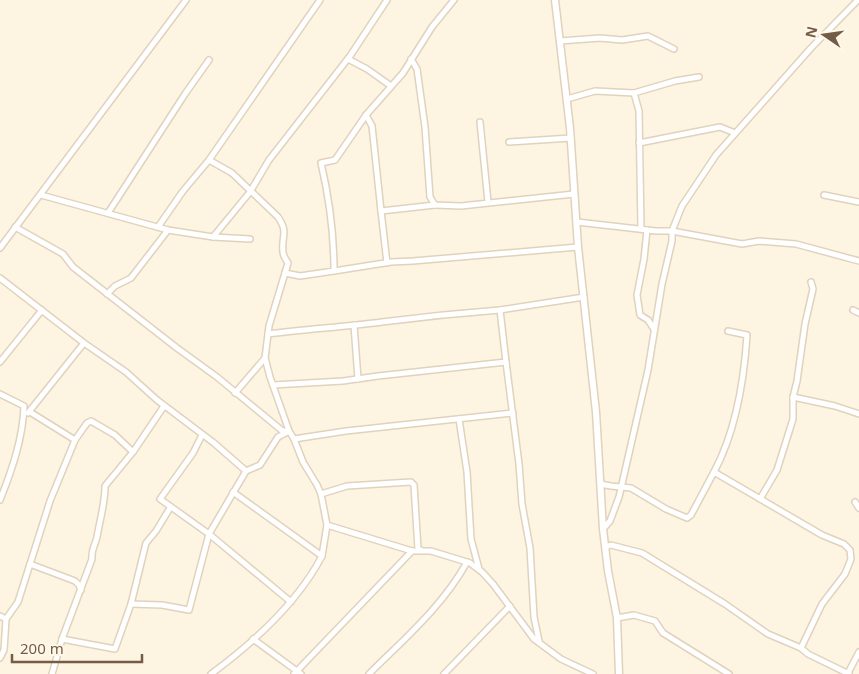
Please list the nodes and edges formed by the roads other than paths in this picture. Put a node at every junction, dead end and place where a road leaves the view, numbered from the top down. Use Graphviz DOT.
graph roads {
  1 [pos="186,0"];
  2 [pos="320,0"];
  3 [pos="387,0"];
  4 [pos="454,0"];
  5 [pos="555,0"];
  6 [pos="858,0"];
  7 [pos="560,41"];
  8 [pos="674,49"];
  9 [pos="348,59"];
  10 [pos="411,59"];
  11 [pos="209,60"];
  12 [pos="699,77"];
  13 [pos="391,86"];
  14 [pos="634,93"];
  15 [pos="567,99"];
  16 [pos="366,115"];
  17 [pos="480,122"];
  18 [pos="735,133"];
  19 [pos="571,138"];
  20 [pos="509,142"];
  21 [pos="639,143"];
  22 [pos="209,160"];
  23 [pos="250,192"];
  24 [pos="574,194"];
  25 [pos="41,195"];
  26 [pos="824,195"];
  27 [pos="488,202"];
  28 [pos="859,202"];
  29 [pos="435,205"];
  30 [pos="381,211"];
  31 [pos="108,213"];
  32 [pos="576,222"];
  33 [pos="16,227"];
  34 [pos="158,227"];
  35 [pos="641,229"];
  36 [pos="168,230"];
  37 [pos="647,230"];
  38 [pos="672,232"];
  39 [pos="213,237"];
  40 [pos="250,239"];
  41 [pos="578,246"];
  42 [pos="0,248"];
  43 [pos="859,261"];
  44 [pos="387,262"];
  45 [pos="334,270"];
  46 [pos="285,273"];
  47 [pos="0,278"];
  48 [pos="811,282"];
  49 [pos="108,294"];
  50 [pos="584,297"];
  51 [pos="42,310"];
  52 [pos="500,310"];
  53 [pos="853,310"];
  54 [pos="859,313"];
  55 [pos="354,324"];
  56 [pos="654,329"];
  57 [pos="728,331"];
  58 [pos="268,334"];
  59 [pos="84,343"];
  60 [pos="265,358"];
  61 [pos="0,362"];
  62 [pos="506,362"];
  63 [pos="358,379"];
  64 [pos="273,385"];
  65 [pos="235,393"];
  66 [pos="0,394"];
  67 [pos="793,397"];
  68 [pos="164,406"];
  69 [pos="27,413"];
  70 [pos="513,413"];
  71 [pos="859,414"];
  72 [pos="459,419"];
  73 [pos="287,432"];
  74 [pos="202,435"];
  75 [pos="294,439"];
  76 [pos="75,440"];
  77 [pos="133,452"];
  78 [pos="246,471"];
  79 [pos="714,472"];
  80 [pos="600,484"];
  81 [pos="622,486"];
  82 [pos="233,492"];
  83 [pos="321,494"];
  84 [pos="760,499"];
  85 [pos="0,500"];
  86 [pos="855,502"];
  87 [pos="170,508"];
  88 [pos="859,508"];
  89 [pos="328,524"];
  90 [pos="603,529"];
  91 [pos="209,534"];
  92 [pos="605,547"];
  93 [pos="421,550"];
  94 [pos="412,551"];
  95 [pos="322,556"];
  96 [pos="467,562"];
  97 [pos="30,564"];
  98 [pos="479,570"];
  99 [pos="81,591"];
  100 [pos="291,602"];
  101 [pos="132,604"];
  102 [pos="510,606"];
  103 [pos="0,616"];
  104 [pos="617,618"];
  105 [pos="6,619"];
  106 [pos="62,639"];
  107 [pos="253,639"];
  108 [pos="539,641"];
  109 [pos="800,648"];
  110 [pos="859,652"];
  111 [pos="0,658"];
  112 [pos="297,673"];
  113 [pos="52,674"];
  114 [pos="211,674"];
  115 [pos="369,674"];
  116 [pos="444,674"];
  117 [pos="593,674"];
  118 [pos="619,674"];
  119 [pos="729,674"];
  120 [pos="849,674"];
  1 -- 25 [label="street"];
  2 -- 22 [label="street"];
  3 -- 9 [label="street"];
  4 -- 10 [label="street"];
  5 -- 7 [label="street"];
  6 -- 18 [label="street"];
  7 -- 8 [label="street"];
  7 -- 15 [label="street"];
  9 -- 13 [label="street"];
  9 -- 23 [label="street"];
  10 -- 13 [label="street"];
  10 -- 29 [label="street"];
  11 -- 31 [label="street"];
  12 -- 14 [label="street"];
  13 -- 16 [label="street"];
  14 -- 15 [label="street"];
  14 -- 21 [label="street"];
  15 -- 19 [label="street"];
  16 -- 30 [label="street"];
  16 -- 45 [label="street"];
  17 -- 27 [label="street"];
  18 -- 21 [label="street"];
  18 -- 38 [label="street"];
  19 -- 20 [label="street"];
  19 -- 24 [label="street"];
  21 -- 35 [label="street"];
  22 -- 23 [label="street"];
  22 -- 34 [label="street"];
  23 -- 39 [label="street"];
  23 -- 46 [label="street"];
  24 -- 27 [label="street"];
  24 -- 32 [label="street"];
  25 -- 31 [label="street"];
  25 -- 33 [label="street"];
  26 -- 28 [label="street"];
  27 -- 29 [label="street"];
  29 -- 30 [label="street"];
  30 -- 44 [label="street"];
  31 -- 34 [label="street"];
  32 -- 35 [label="street"];
  32 -- 41 [label="street"];
  33 -- 42 [label="street"];
  33 -- 49 [label="street"];
  34 -- 36 [label="street"];
  35 -- 37 [label="street"];
  36 -- 39 [label="street"];
  36 -- 49 [label="street"];
  37 -- 38 [label="street"];
  37 -- 56 [label="street"];
  38 -- 43 [label="street"];
  38 -- 56 [label="street"];
  39 -- 40 [label="street"];
  41 -- 44 [label="street"];
  41 -- 50 [label="street"];
  44 -- 45 [label="street"];
  45 -- 46 [label="street"];
  46 -- 58 [label="street"];
  47 -- 51 [label="street"];
  48 -- 67 [label="street"];
  49 -- 65 [label="street"];
  50 -- 52 [label="street"];
  50 -- 80 [label="street"];
  51 -- 59 [label="street"];
  51 -- 61 [label="street"];
  52 -- 55 [label="street"];
  52 -- 62 [label="street"];
  53 -- 54 [label="street"];
  55 -- 58 [label="street"];
  55 -- 63 [label="street"];
  56 -- 81 [label="street"];
  57 -- 79 [label="street"];
  58 -- 60 [label="street"];
  59 -- 68 [label="street"];
  59 -- 69 [label="street"];
  60 -- 64 [label="street"];
  60 -- 65 [label="street"];
  62 -- 63 [label="street"];
  62 -- 70 [label="street"];
  63 -- 64 [label="street"];
  64 -- 73 [label="street"];
  65 -- 73 [label="street"];
  66 -- 69 [label="street"];
  67 -- 71 [label="street"];
  67 -- 84 [label="street"];
  68 -- 74 [label="street"];
  68 -- 77 [label="street"];
  69 -- 76 [label="street"];
  69 -- 85 [label="street"];
  70 -- 72 [label="street"];
  70 -- 108 [label="street"];
  72 -- 75 [label="street"];
  72 -- 98 [label="street"];
  73 -- 75 [label="street"];
  73 -- 78 [label="street"];
  74 -- 78 [label="street"];
  74 -- 87 [label="street"];
  75 -- 83 [label="street"];
  76 -- 77 [label="street"];
  76 -- 97 [label="street"];
  77 -- 99 [label="street"];
  78 -- 82 [label="street"];
  79 -- 81 [label="street"];
  79 -- 84 [label="street"];
  80 -- 81 [label="street"];
  80 -- 90 [label="street"];
  81 -- 90 [label="street"];
  82 -- 91 [label="street"];
  82 -- 95 [label="street"];
  83 -- 89 [label="street"];
  83 -- 93 [label="street"];
  84 -- 109 [label="street"];
  86 -- 88 [label="street"];
  87 -- 91 [label="street"];
  87 -- 101 [label="street"];
  89 -- 94 [label="street"];
  89 -- 95 [label="street"];
  90 -- 92 [label="street"];
  91 -- 100 [label="street"];
  91 -- 101 [label="street"];
  92 -- 104 [label="street"];
  92 -- 109 [label="street"];
  93 -- 94 [label="street"];
  93 -- 96 [label="street"];
  94 -- 112 [label="street"];
  95 -- 100 [label="street"];
  96 -- 98 [label="street"];
  96 -- 115 [label="street"];
  97 -- 99 [label="street"];
  97 -- 105 [label="street"];
  98 -- 102 [label="street"];
  99 -- 106 [label="street"];
  100 -- 107 [label="street"];
  101 -- 106 [label="street"];
  102 -- 108 [label="street"];
  102 -- 116 [label="street"];
  103 -- 105 [label="street"];
  104 -- 118 [label="street"];
  104 -- 119 [label="street"];
  105 -- 111 [label="street"];
  106 -- 113 [label="street"];
  107 -- 112 [label="street"];
  107 -- 114 [label="street"];
  108 -- 117 [label="street"];
  109 -- 120 [label="street"];
  110 -- 120 [label="street"];
}
